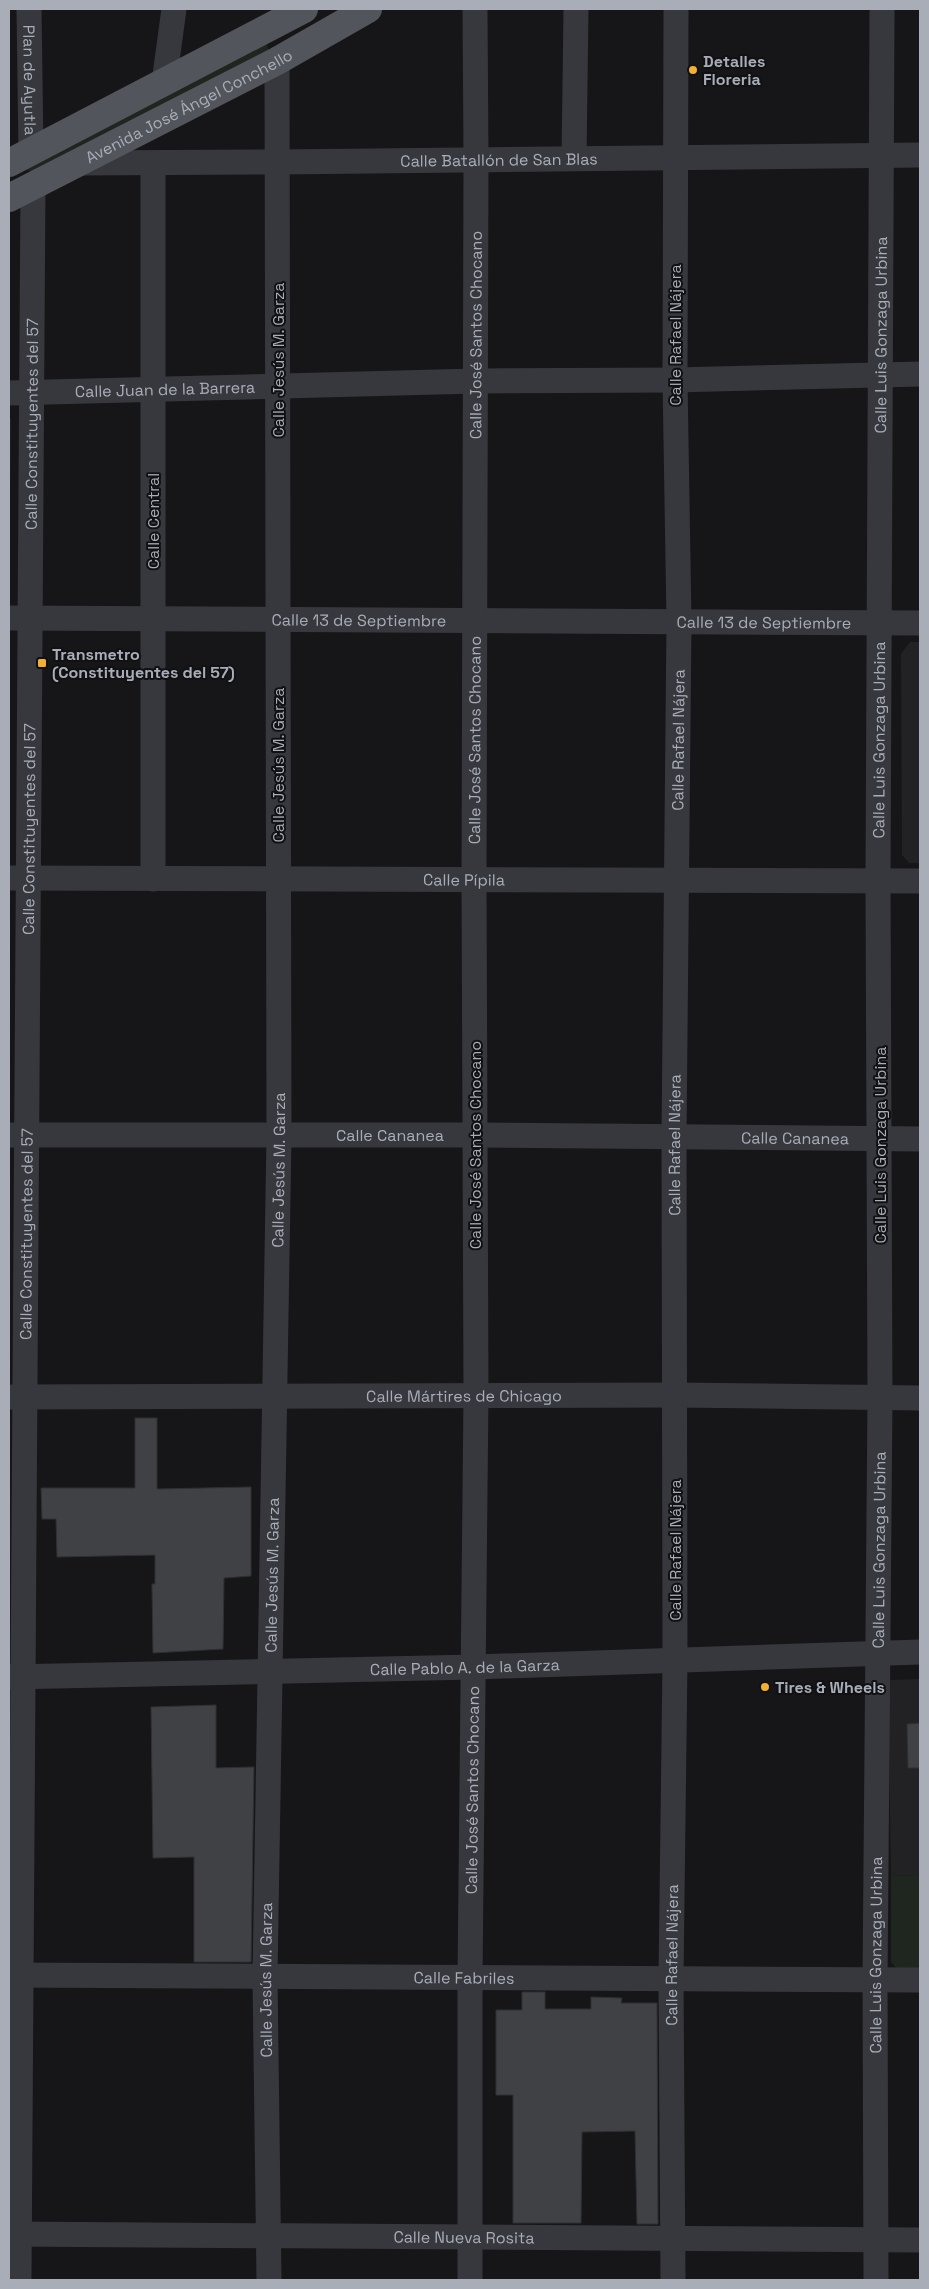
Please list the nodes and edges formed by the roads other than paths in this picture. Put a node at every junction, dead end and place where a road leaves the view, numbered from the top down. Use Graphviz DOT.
graph roads {
  1 [pos="29,9"];
  2 [pos="174,9"];
  3 [pos="304,9"];
  4 [pos="368,9"];
  5 [pos="475,9"];
  6 [pos="576,9"];
  7 [pos="676,9"];
  8 [pos="882,9"];
  9 [pos="19,35"];
  10 [pos="277,60"];
  11 [pos="164,83"];
  12 [pos="920,154"];
  13 [pos="882,155"];
  14 [pos="675,157"];
  15 [pos="20,158"];
  16 [pos="574,158"];
  17 [pos="476,159"];
  18 [pos="278,162"];
  19 [pos="78,163"];
  20 [pos="153,163"];
  21 [pos="9,172"];
  22 [pos="32,186"];
  23 [pos="9,198"];
  24 [pos="880,374"];
  25 [pos="920,374"];
  26 [pos="476,380"];
  27 [pos="675,380"];
  28 [pos="279,386"];
  29 [pos="154,389"];
  30 [pos="20,392"];
  31 [pos="19,618"];
  32 [pos="152,619"];
  33 [pos="278,620"];
  34 [pos="476,620"];
  35 [pos="679,621"];
  36 [pos="881,623"];
  37 [pos="920,623"];
  38 [pos="18,878"];
  39 [pos="153,879"];
  40 [pos="278,879"];
  41 [pos="474,879"];
  42 [pos="676,880"];
  43 [pos="878,881"];
  44 [pos="920,881"];
  45 [pos="17,1135"];
  46 [pos="474,1135"];
  47 [pos="279,1136"];
  48 [pos="674,1136"];
  49 [pos="880,1139"];
  50 [pos="920,1139"];
  51 [pos="476,1395"];
  52 [pos="674,1395"];
  53 [pos="16,1397"];
  54 [pos="274,1397"];
  55 [pos="880,1398"];
  56 [pos="920,1398"];
  57 [pos="920,1652"];
  58 [pos="880,1653"];
  59 [pos="675,1660"];
  60 [pos="475,1667"];
  61 [pos="270,1672"];
  62 [pos="15,1676"];
  63 [pos="15,1976"];
  64 [pos="266,1977"];
  65 [pos="470,1979"];
  66 [pos="670,1979"];
  67 [pos="920,1980"];
  68 [pos="875,1981"];
  69 [pos="14,2234"];
  70 [pos="269,2235"];
  71 [pos="470,2238"];
  72 [pos="674,2238"];
  73 [pos="876,2239"];
  74 [pos="920,2240"];
  75 [pos="19,2280"];
  76 [pos="269,2280"];
  77 [pos="470,2280"];
  78 [pos="674,2280"];
  79 [pos="876,2280"];
  1 -- 9 [label="street, Plan de Ayutla"];
  2 -- 11 [label="street"];
  3 -- 11 [label="main road, Avenida José Ángel Conchello"];
  4 -- 10 [label="main road, Avenida José Ángel Conchello"];
  5 -- 17 [label="street, Calle José Santos Chocano"];
  6 -- 16 [label="street"];
  7 -- 14 [label="street, Calle Rafael Nájera"];
  8 -- 13 [label="street, Calle Luis Gonzaga Urbina"];
  9 -- 15 [label="street, Plan de Ayutla"];
  10 -- 18 [label="street, Calle Jesús M. Garza"];
  10 -- 19 [label="main road, Avenida José Ángel Conchello"];
  11 -- 15 [label="main road, Avenida José Ángel Conchello"];
  12 -- 13 [label="street, Calle Batallón de San Blas"];
  13 -- 14 [label="street, Calle Batallón de San Blas"];
  13 -- 24 [label="street, Calle Luis Gonzaga Urbina"];
  14 -- 16 [label="street, Calle Batallón de San Blas"];
  14 -- 27 [label="street, Calle Rafael Nájera"];
  16 -- 17 [label="street, Calle Batallón de San Blas"];
  17 -- 18 [label="street, Calle Batallón de San Blas"];
  17 -- 26 [label="street, Calle José Santos Chocano"];
  18 -- 20 [label="street, Calle Batallón de San Blas"];
  18 -- 28 [label="street, Calle Jesús M. Garza"];
  19 -- 20 [label="street, Calle Batallón de San Blas"];
  19 -- 22 [label="main road, Avenida José Ángel Conchello"];
  20 -- 29 [label="street, Calle Central"];
  21 -- 22 [label="main road"];
  22 -- 23 [label="main road, Avenida José Ángel Conchello"];
  22 -- 30 [label="street, Calle Constituyentes del 57"];
  24 -- 25 [label="street, Calle Juan de la Barrera"];
  24 -- 27 [label="street, Calle Juan de la Barrera"];
  24 -- 36 [label="street, Calle Luis Gonzaga Urbina"];
  26 -- 27 [label="street, Calle Juan de la Barrera"];
  26 -- 28 [label="street, Calle Juan de la Barrera"];
  26 -- 34 [label="street, Calle José Santos Chocano"];
  27 -- 35 [label="street, Calle Rafael Nájera"];
  28 -- 29 [label="street, Calle Juan de la Barrera"];
  28 -- 33 [label="street, Calle Jesús M. Garza"];
  29 -- 30 [label="street, Calle Juan de la Barrera"];
  29 -- 32 [label="street, Calle Central"];
  30 -- 31 [label="street, Calle Constituyentes del 57"];
  31 -- 32 [label="street, Calle 13 de Septiembre"];
  31 -- 38 [label="street, Calle Constituyentes del 57"];
  32 -- 33 [label="street, Calle 13 de Septiembre"];
  32 -- 39 [label="street, Calle Central"];
  33 -- 34 [label="street, Calle 13 de Septiembre"];
  33 -- 40 [label="street, Calle Jesús M. Garza"];
  34 -- 35 [label="street, Calle 13 de Septiembre"];
  34 -- 41 [label="street, Calle José Santos Chocano"];
  35 -- 36 [label="street, Calle 13 de Septiembre"];
  35 -- 42 [label="street, Calle Rafael Nájera"];
  36 -- 37 [label="street, Calle 13 de Septiembre"];
  36 -- 43 [label="street, Calle Luis Gonzaga Urbina"];
  38 -- 39 [label="street, Calle Pípila"];
  38 -- 45 [label="street, Calle Constituyentes del 57"];
  39 -- 40 [label="street, Calle Pípila"];
  40 -- 41 [label="street, Calle Pípila"];
  40 -- 47 [label="street, Calle Jesús M. Garza"];
  41 -- 42 [label="street, Calle Pípila"];
  41 -- 46 [label="street, Calle José Santos Chocano"];
  42 -- 43 [label="street, Calle Pípila"];
  42 -- 48 [label="street, Calle Rafael Nájera"];
  43 -- 44 [label="street, Calle Pípila"];
  43 -- 49 [label="street, Calle Luis Gonzaga Urbina"];
  45 -- 47 [label="street, Calle Cananea"];
  45 -- 53 [label="street, Calle Constituyentes del 57"];
  46 -- 47 [label="street, Calle Cananea"];
  46 -- 48 [label="street, Calle Cananea"];
  46 -- 51 [label="street, Calle José Santos Chocano"];
  47 -- 54 [label="street, Calle Jesús M. Garza"];
  48 -- 49 [label="street, Calle Cananea"];
  48 -- 52 [label="street, Calle Rafael Nájera"];
  49 -- 50 [label="street, Calle Cananea"];
  49 -- 55 [label="street, Calle Luis Gonzaga Urbina"];
  51 -- 52 [label="street, Calle Mártires de Chicago"];
  51 -- 54 [label="street, Calle Mártires de Chicago"];
  51 -- 60 [label="street, Calle José Santos Chocano"];
  52 -- 55 [label="street, Calle Mártires de Chicago"];
  52 -- 59 [label="street, Calle Rafael Nájera"];
  53 -- 54 [label="street, Calle Mártires de Chicago"];
  53 -- 62 [label="street, Calle Constituyentes del 57"];
  54 -- 61 [label="street, Calle Jesús M. Garza"];
  55 -- 56 [label="street, Calle Mártires de Chicago"];
  55 -- 58 [label="street, Calle Luis Gonzaga Urbina"];
  57 -- 58 [label="street, Calle Pablo A. de la Garza"];
  58 -- 59 [label="street, Calle Pablo A. de la Garza"];
  58 -- 68 [label="street, Calle Luis Gonzaga Urbina"];
  59 -- 60 [label="street, Calle Pablo A. de la Garza"];
  59 -- 66 [label="street, Calle Rafael Nájera"];
  60 -- 61 [label="street, Calle Pablo A. de la Garza"];
  60 -- 65 [label="street, Calle José Santos Chocano"];
  61 -- 62 [label="street, Calle Pablo A. de la Garza"];
  61 -- 64 [label="street, Calle Jesús M. Garza"];
  62 -- 63 [label="street, Calle Constituyentes del 57"];
  63 -- 64 [label="street, Calle Fabriles"];
  63 -- 69 [label="street, Calle Constituyentes del 57"];
  64 -- 65 [label="street, Calle Fabriles"];
  64 -- 70 [label="street, Calle Jesús M. Garza"];
  65 -- 66 [label="street, Calle Fabriles"];
  65 -- 71 [label="street, Calle José Santos Chocano"];
  66 -- 68 [label="street, Calle Fabriles"];
  66 -- 72 [label="street, Calle Rafael Nájera"];
  67 -- 68 [label="street, Calle Fabriles"];
  68 -- 73 [label="street, Calle Luis Gonzaga Urbina"];
  69 -- 70 [label="street, Calle Nueva Rosita"];
  69 -- 75 [label="street, Calle Constituyentes del 57"];
  70 -- 71 [label="street, Calle Nueva Rosita"];
  70 -- 76 [label="street, Calle Jesús M. Garza"];
  71 -- 72 [label="street, Calle Nueva Rosita"];
  71 -- 77 [label="street, Calle José Santos Chocano"];
  72 -- 73 [label="street, Calle Nueva Rosita"];
  72 -- 78 [label="street, Calle Rafael Nájera"];
  73 -- 74 [label="street, Calle Nueva Rosita"];
  73 -- 79 [label="street, Calle Luis Gonzaga Urbina"];
}
